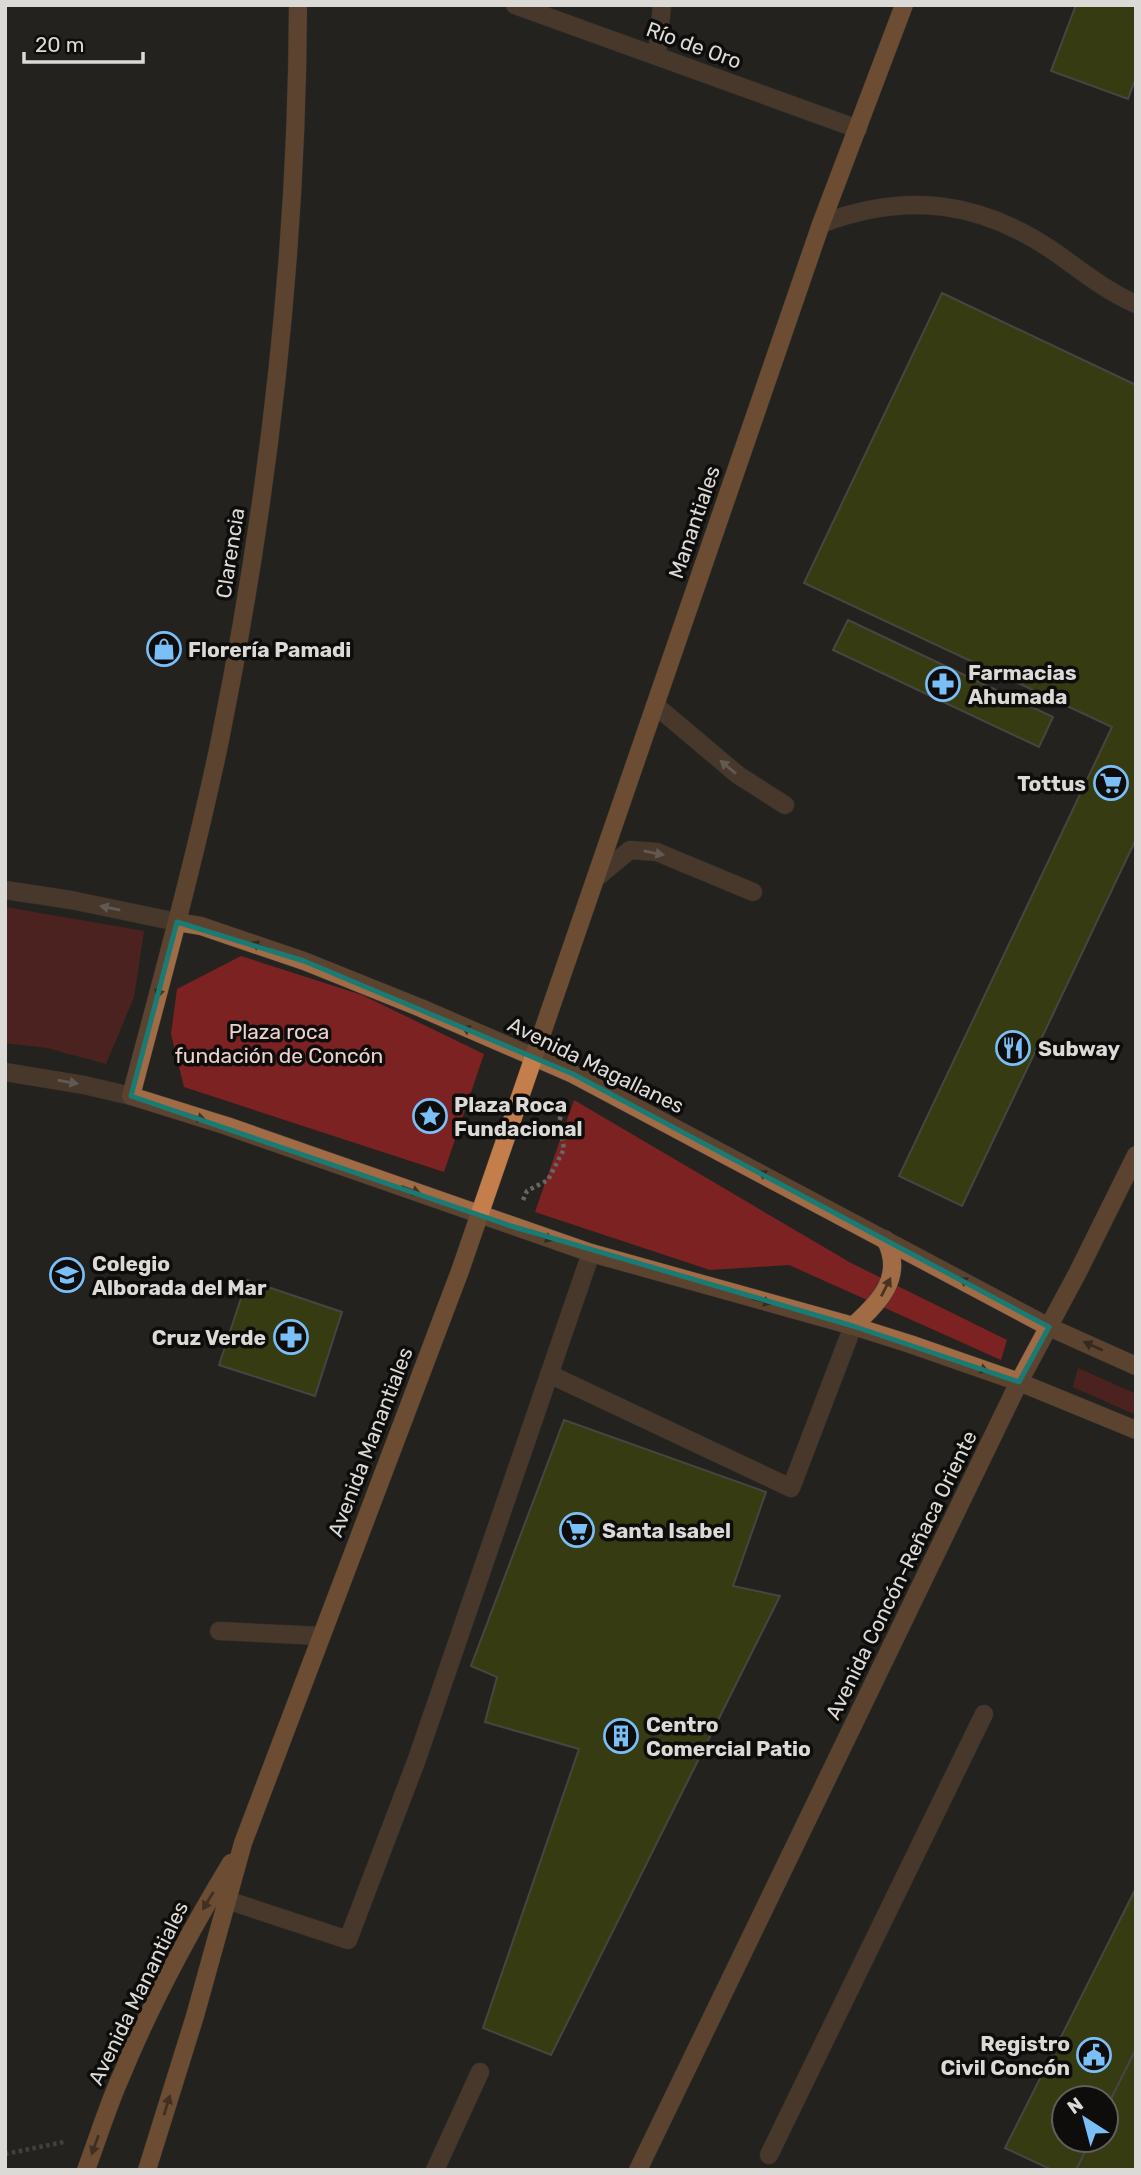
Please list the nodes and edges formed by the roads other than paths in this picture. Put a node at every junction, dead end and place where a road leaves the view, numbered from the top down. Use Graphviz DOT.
graph roads {
  1 [pos="298,5"];
  2 [pos="515,5"];
  3 [pos="662,5"];
  4 [pos="904,5"];
  5 [pos="657,56"];
  6 [pos="858,129"];
  7 [pos="821,224"];
  8 [pos="1136,304"];
  9 [pos="656,705"];
  10 [pos="785,805"];
  11 [pos="596,878"];
  12 [pos="5,890"];
  13 [pos="753,892"];
  14 [pos="177,922"];
  15 [pos="534,1056"];
  16 [pos="5,1072"];
  17 [pos="131,1096"];
  18 [pos="1136,1154"];
  19 [pos="479,1216"];
  20 [pos="885,1239"];
  21 [pos="591,1253"];
  22 [pos="853,1326"];
  23 [pos="1049,1327"];
  24 [pos="1136,1366"];
  25 [pos="549,1374"];
  26 [pos="1019,1382"];
  27 [pos="1136,1430"];
  28 [pos="219,1632"];
  29 [pos="321,1636"];
  30 [pos="984,1714"];
  31 [pos="243,1843"];
  32 [pos="227,1900"];
  33 [pos="480,2072"];
  34 [pos="769,2155"];
  35 [pos="86,2170"];
  36 [pos="147,2170"];
  37 [pos="435,2170"];
  38 [pos="638,2170"];
  1 -- 14 [label="street, Clarencia"];
  2 -- 5 [label="street, Río de Oro"];
  3 -- 5 [label="street"];
  4 -- 6 [label="main road, Manantiales"];
  5 -- 6 [label="street, Río de Oro"];
  6 -- 7 [label="main road, Manantiales"];
  7 -- 8 [label="street"];
  7 -- 9 [label="main road, Manantiales"];
  10 -- 9 [label="street, one-way"];
  9 -- 11 [label="main road, Manantiales"];
  11 -- 13 [label="street, one-way"];
  11 -- 15 [label="main road, Manantiales"];
  14 -- 12 [label="street, Avenida Magallanes, one-way"];
  15 -- 14 [label="street, Avenida Magallanes, one-way"];
  14 -- 17 [label="street, Clarencia, one-way"];
  15 -- 19 [label="main road, Avenida Manantiales"];
  20 -- 15 [label="street, Avenida Magallanes, one-way"];
  16 -- 17 [label="street, one-way"];
  17 -- 19 [label="street, one-way"];
  18 -- 23 [label="street, Avenida Concón-Reñaca Oriente"];
  19 -- 21 [label="street, one-way"];
  19 -- 29 [label="main road, Avenida Manantiales"];
  22 -- 20 [label="street, one-way"];
  23 -- 20 [label="street, Avenida Magallanes, one-way"];
  21 -- 22 [label="street, one-way"];
  21 -- 25 [label="street"];
  22 -- 25 [label="street"];
  22 -- 26 [label="street, one-way"];
  24 -- 23 [label="street, Avenida Magallanes, one-way"];
  23 -- 26 [label="street, Avenida Concón-Reñaca Oriente"];
  25 -- 32 [label="street"];
  26 -- 27 [label="street"];
  26 -- 38 [label="street, Avenida Concón-Reñaca Oriente"];
  28 -- 29 [label="street"];
  29 -- 31 [label="main road, Avenida Manantiales"];
  30 -- 34 [label="street"];
  31 -- 32 [label="main road, Avenida Manantiales"];
  31 -- 35 [label="main road, Avenida Manantiales, one-way"];
  36 -- 32 [label="main road, Avenida Manantiales, one-way"];
  33 -- 37 [label="street"];
}
